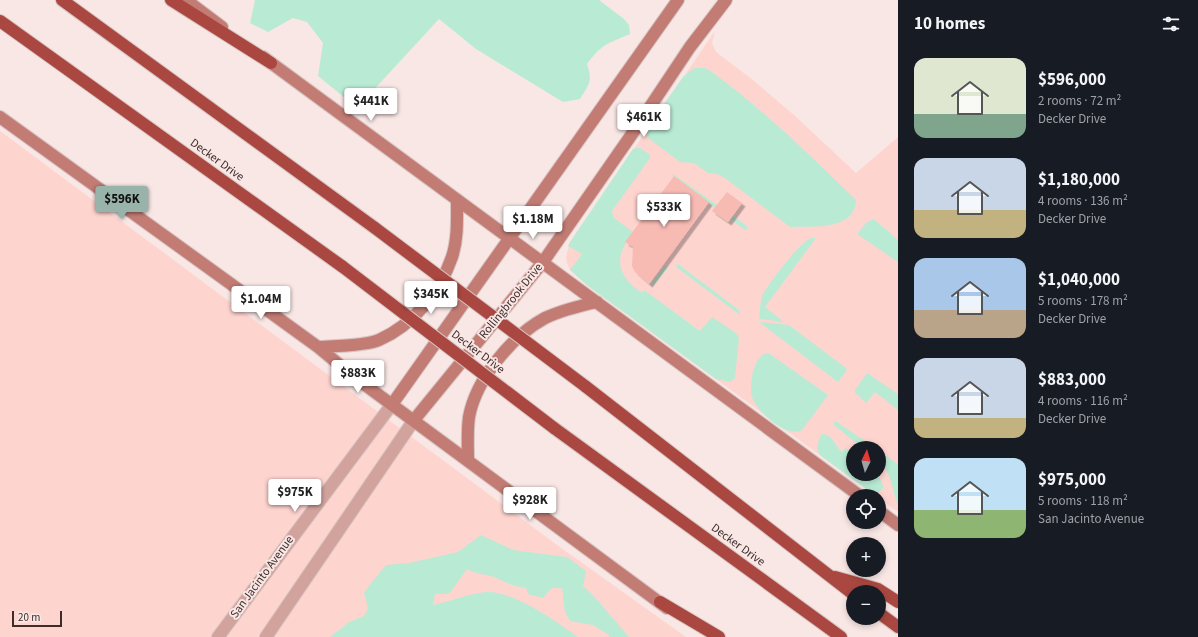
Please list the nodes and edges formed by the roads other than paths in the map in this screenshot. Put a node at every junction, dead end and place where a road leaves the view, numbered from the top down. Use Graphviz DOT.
graph roads {
  1 [pos="62,0"];
  2 [pos="171,0"];
  3 [pos="186,0"];
  4 [pos="678,0"];
  5 [pos="726,0"];
  6 [pos="0,21"];
  7 [pos="271,63"];
  8 [pos="0,117"];
  9 [pos="457,200"];
  10 [pos="509,237"];
  11 [pos="543,262"];
  12 [pos="598,302"];
  13 [pos="318,347"];
  14 [pos="393,403"];
  15 [pos="414,420"];
  16 [pos="468,460"];
  17 [pos="851,489"];
  18 [pos="886,516"];
  19 [pos="898,525"];
  20 [pos="826,574"];
  21 [pos="846,589"];
  22 [pos="660,602"];
  23 [pos="898,602"];
  24 [pos="886,618"];
  25 [pos="898,627"];
  26 [pos="218,637"];
  27 [pos="266,637"];
  28 [pos="707,637"];
  29 [pos="719,637"];
  30 [pos="840,637"];
  1 -- 20 [label="highway, bridge"];
  2 -- 7 [label="highway"];
  3 -- 7 [label="main road"];
  4 -- 10 [label="main road"];
  5 -- 11 [label="main road, Rollingbrook Drive"];
  6 -- 30 [label="highway, Decker Drive, bridge"];
  7 -- 9 [label="main road"];
  8 -- 13 [label="main road"];
  9 -- 10 [label="main road"];
  9 -- 13 [label="main road"];
  10 -- 11 [label="main road"];
  10 -- 14 [label="main road"];
  11 -- 12 [label="main road"];
  11 -- 15 [label="main road, Rollingbrook Drive"];
  12 -- 16 [label="main road"];
  12 -- 17 [label="main road"];
  13 -- 14 [label="main road"];
  14 -- 15 [label="main road"];
  14 -- 26 [label="street, San Jacinto Avenue"];
  15 -- 16 [label="main road"];
  15 -- 27 [label="street"];
  16 -- 22 [label="main road"];
  18 -- 19 [label="main road"];
  20 -- 21 [label="highway"];
  20 -- 23 [label="highway"];
  22 -- 28 [label="main road"];
  22 -- 29 [label="highway"];
  24 -- 25 [label="highway"];
}
